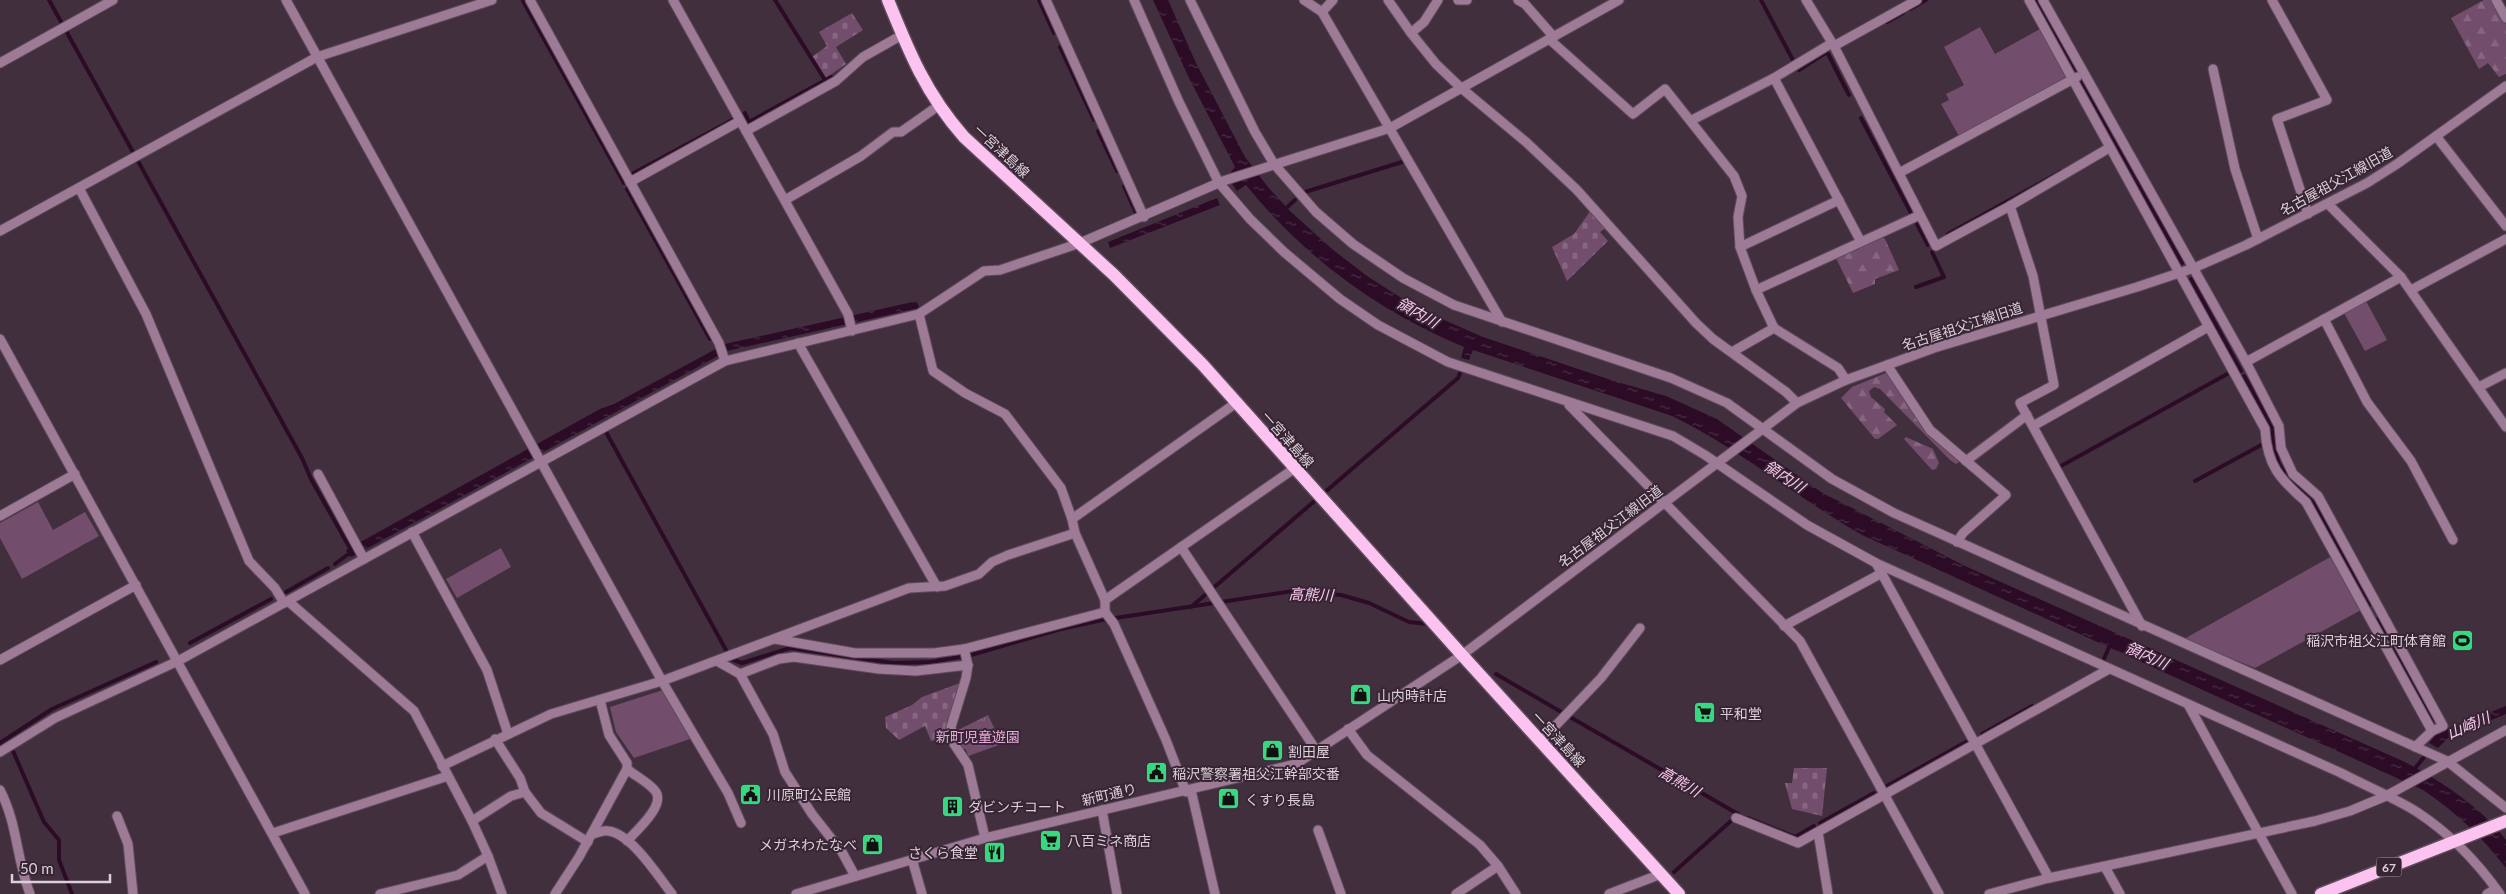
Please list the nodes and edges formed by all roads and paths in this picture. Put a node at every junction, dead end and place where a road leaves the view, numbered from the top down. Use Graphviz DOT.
graph roads {
  1 [pos="114,0"];
  2 [pos="286,0"];
  3 [pos="492,0"];
  4 [pos="530,0"];
  5 [pos="674,0"];
  6 [pos="888,0"];
  7 [pos="1046,0"];
  8 [pos="1134,0"];
  9 [pos="1190,0"];
  10 [pos="1304,0"];
  11 [pos="1333,0"];
  12 [pos="1388,0"];
  13 [pos="1438,0"];
  14 [pos="1458,0"];
  15 [pos="1467,0"];
  16 [pos="1518,0"];
  17 [pos="1619,0"];
  18 [pos="1806,0"];
  19 [pos="1917,0"];
  20 [pos="2028,0"];
  21 [pos="2043,0"];
  22 [pos="2272,0"];
  23 [pos="2496,0"];
  24 [pos="1604,4"];
  25 [pos="1322,12"];
  26 [pos="2506,18"];
  27 [pos="1411,32"];
  28 [pos="902,35"];
  29 [pos="1551,37"];
  30 [pos="1833,45"];
  31 [pos="318,57"];
  32 [pos="0,63"];
  33 [pos="2213,69"];
  34 [pos="2084,74"];
  35 [pos="1774,78"];
  36 [pos="2072,80"];
  37 [pos="2506,86"];
  38 [pos="1460,87"];
  39 [pos="938,106"];
  40 [pos="740,120"];
  41 [pos="1692,120"];
  42 [pos="1390,128"];
  43 [pos="746,131"];
  44 [pos="2436,136"];
  45 [pos="2109,148"];
  46 [pos="1271,165"];
  47 [pos="1899,173"];
  48 [pos="630,182"];
  49 [pos="1221,182"];
  50 [pos="79,188"];
  51 [pos="785,200"];
  52 [pos="1839,200"];
  53 [pos="2328,204"];
  54 [pos="2010,206"];
  55 [pos="2308,214"];
  56 [pos="1920,215"];
  57 [pos="1144,217"];
  58 [pos="2506,226"];
  59 [pos="0,231"];
  60 [pos="2258,239"];
  61 [pos="2506,239"];
  62 [pos="1861,242"];
  63 [pos="1080,243"];
  64 [pos="1740,248"];
  65 [pos="2194,268"];
  66 [pos="2178,274"];
  67 [pos="2401,277"];
  68 [pos="1756,290"];
  69 [pos="2411,290"];
  70 [pos="919,314"];
  71 [pos="2041,314"];
  72 [pos="2324,319"];
  73 [pos="1502,322"];
  74 [pos="2208,327"];
  75 [pos="851,328"];
  76 [pos="1774,328"];
  77 [pos="0,339"];
  78 [pos="798,343"];
  79 [pos="1732,352"];
  80 [pos="724,358"];
  81 [pos="2246,362"];
  82 [pos="1887,365"];
  83 [pos="2506,373"];
  84 [pos="1846,380"];
  85 [pos="2479,387"];
  86 [pos="1567,402"];
  87 [pos="1236,403"];
  88 [pos="1796,403"];
  89 [pos="2027,415"];
  90 [pos="2033,426"];
  91 [pos="2506,427"];
  92 [pos="1759,429"];
  93 [pos="540,459"];
  94 [pos="1966,461"];
  95 [pos="1716,462"];
  96 [pos="1294,468"];
  97 [pos="75,474"];
  98 [pos="318,474"];
  99 [pos="1663,502"];
  100 [pos="0,516"];
  101 [pos="1072,519"];
  102 [pos="412,532"];
  103 [pos="1075,533"];
  104 [pos="2453,540"];
  105 [pos="1957,542"];
  106 [pos="1181,547"];
  107 [pos="363,557"];
  108 [pos="1876,563"];
  109 [pos="1882,573"];
  110 [pos="136,585"];
  111 [pos="937,587"];
  112 [pos="1105,600"];
  113 [pos="286,602"];
  114 [pos="1106,614"];
  115 [pos="1784,626"];
  116 [pos="2142,626"];
  117 [pos="1640,628"];
  118 [pos="774,639"];
  119 [pos="964,650"];
  120 [pos="1462,655"];
  121 [pos="0,660"];
  122 [pos="178,661"];
  123 [pos="717,661"];
  124 [pos="968,665"];
  125 [pos="2109,669"];
  126 [pos="740,674"];
  127 [pos="662,681"];
  128 [pos="600,700"];
  129 [pos="2189,706"];
  130 [pos="1348,729"];
  131 [pos="2506,730"];
  132 [pos="2432,731"];
  133 [pos="508,734"];
  134 [pos="495,739"];
  135 [pos="1541,741"];
  136 [pos="1976,744"];
  137 [pos="2415,747"];
  138 [pos="1316,750"];
  139 [pos="0,752"];
  140 [pos="2444,763"];
  141 [pos="442,766"];
  142 [pos="627,769"];
  143 [pos="448,776"];
  144 [pos="0,790"];
  145 [pos="1188,791"];
  146 [pos="525,792"];
  147 [pos="2389,794"];
  148 [pos="1884,795"];
  149 [pos="2506,808"];
  150 [pos="1102,810"];
  151 [pos="118,816"];
  152 [pos="1736,818"];
  153 [pos="472,821"];
  154 [pos="2506,822"];
  155 [pos="741,824"];
  156 [pos="1318,830"];
  157 [pos="1818,832"];
  158 [pos="273,833"];
  159 [pos="2258,834"];
  160 [pos="590,838"];
  161 [pos="986,838"];
  162 [pos="2456,840"];
  163 [pos="627,841"];
  164 [pos="488,856"];
  165 [pos="912,859"];
  166 [pos="1498,866"];
  167 [pos="2105,866"];
  168 [pos="1661,874"];
  169 [pos="855,876"];
  170 [pos="2049,878"];
  171 [pos="2498,891"];
  172 [pos="30,894"];
  173 [pos="133,894"];
  174 [pos="305,894"];
  175 [pos="380,894"];
  176 [pos="502,894"];
  177 [pos="555,894"];
  178 [pos="672,894"];
  179 [pos="796,894"];
  180 [pos="922,894"];
  181 [pos="1117,894"];
  182 [pos="1215,894"];
  183 [pos="1342,894"];
  184 [pos="1456,894"];
  185 [pos="1516,894"];
  186 [pos="1609,894"];
  187 [pos="1679,894"];
  188 [pos="1828,894"];
  189 [pos="1940,894"];
  190 [pos="1988,894"];
  191 [pos="2120,894"];
  192 [pos="2292,894"];
  193 [pos="2321,894"];
  194 [pos="2487,894"];
  1 -- 32 [label="street"];
  2 -- 31 [label="street"];
  3 -- 31 [label="street"];
  4 -- 48 [label="street"];
  5 -- 40 [label="street"];
  6 -- 28 [label="main road, 一宮津島線"];
  7 -- 57 [label="street"];
  8 -- 49 [label="street"];
  9 -- 46 [label="street"];
  10 -- 25 [label="street"];
  11 -- 25 [label="street"];
  12 -- 27 [label="street"];
  13 -- 27 [label="street"];
  14 -- 15 [label="street"];
  16 -- 29 [label="street"];
  17 -- 24 [label="street"];
  18 -- 30 [label="street"];
  19 -- 30 [label="street"];
  20 -- 36 [label="street"];
  21 -- 34 [label="street"];
  22 -- 55 [label="street"];
  23 -- 26 [label="street"];
  24 -- 29 [label="street"];
  25 -- 42 [label="street"];
  27 -- 38 [label="street"];
  28 -- 39 [label="main road, 一宮津島線"];
  28 -- 43 [label="street"];
  29 -- 38 [label="street"];
  29 -- 41 [label="street"];
  30 -- 35 [label="street"];
  30 -- 47 [label="street"];
  31 -- 50 [label="street"];
  31 -- 93 [label="street"];
  33 -- 60 [label="street"];
  34 -- 36 [label="street"];
  34 -- 65 [label="street"];
  35 -- 41 [label="street"];
  35 -- 52 [label="street"];
  36 -- 45 [label="street"];
  36 -- 47 [label="street"];
  37 -- 44 [label="street, 名古屋祖父江線旧道"];
  38 -- 42 [label="street"];
  38 -- 79 [label="street"];
  39 -- 51 [label="street"];
  39 -- 63 [label="main road, 一宮津島線"];
  40 -- 43 [label="street"];
  40 -- 48 [label="street"];
  41 -- 64 [label="street"];
  42 -- 46 [label="street"];
  42 -- 73 [label="street"];
  43 -- 51 [label="street"];
  44 -- 53 [label="street, 名古屋祖父江線旧道"];
  44 -- 58 [label="street"];
  45 -- 54 [label="street"];
  45 -- 66 [label="street"];
  46 -- 49 [label="street"];
  46 -- 73 [label="street"];
  47 -- 56 [label="street"];
  48 -- 80 [label="street"];
  49 -- 57 [label="street"];
  49 -- 86 [label="street"];
  50 -- 59 [label="street"];
  50 -- 113 [label="street"];
  51 -- 75 [label="street"];
  52 -- 62 [label="street"];
  52 -- 64 [label="street"];
  53 -- 55 [label="street, 名古屋祖父江線旧道"];
  53 -- 67 [label="street"];
  54 -- 56 [label="street"];
  54 -- 71 [label="street"];
  55 -- 60 [label="street, 名古屋祖父江線旧道"];
  56 -- 62 [label="street"];
  57 -- 63 [label="street"];
  60 -- 65 [label="street, 名古屋祖父江線旧道"];
  61 -- 69 [label="street"];
  62 -- 68 [label="street"];
  63 -- 70 [label="street"];
  63 -- 87 [label="main road, 一宮津島線"];
  64 -- 68 [label="street"];
  65 -- 66 [label="street, 名古屋祖父江線旧道"];
  65 -- 81 [label="street"];
  66 -- 71 [label="street, 名古屋祖父江線旧道"];
  66 -- 74 [label="street"];
  67 -- 69 [label="street"];
  67 -- 72 [label="street"];
  68 -- 76 [label="street"];
  69 -- 85 [label="street"];
  70 -- 75 [label="street"];
  70 -- 101 [label="street"];
  71 -- 82 [label="street, 名古屋祖父江線旧道"];
  71 -- 89 [label="street"];
  72 -- 81 [label="street"];
  72 -- 104 [label="street"];
  73 -- 92 [label="street"];
  74 -- 90 [label="street"];
  74 -- 132 [label="street"];
  75 -- 78 [label="street"];
  76 -- 79 [label="street"];
  76 -- 84 [label="street"];
  77 -- 97 [label="street"];
  78 -- 80 [label="street"];
  78 -- 111 [label="street"];
  79 -- 88 [label="street"];
  80 -- 93 [label="street"];
  81 -- 132 [label="street"];
  82 -- 84 [label="street, 名古屋祖父江線旧道"];
  82 -- 94 [label="street"];
  83 -- 85 [label="street"];
  84 -- 88 [label="street, 名古屋祖父江線旧道"];
  85 -- 91 [label="street"];
  86 -- 95 [label="street"];
  86 -- 99 [label="street"];
  87 -- 96 [label="main road, 一宮津島線"];
  87 -- 101 [label="street"];
  88 -- 92 [label="street, 名古屋祖父江線旧道"];
  89 -- 90 [label="street"];
  89 -- 94 [label="street"];
  90 -- 116 [label="street"];
  92 -- 95 [label="street, 名古屋祖父江線旧道"];
  92 -- 105 [label="street"];
  93 -- 102 [label="street"];
  93 -- 127 [label="street"];
  94 -- 105 [label="street"];
  95 -- 99 [label="street, 名古屋祖父江線旧道"];
  95 -- 108 [label="street"];
  96 -- 106 [label="street"];
  96 -- 120 [label="main road, 一宮津島線"];
  97 -- 100 [label="street"];
  97 -- 110 [label="street"];
  98 -- 107 [label="street"];
  99 -- 115 [label="street"];
  99 -- 120 [label="street, 名古屋祖父江線旧道"];
  101 -- 103 [label="street"];
  102 -- 107 [label="street"];
  102 -- 133 [label="street"];
  103 -- 111 [label="street"];
  103 -- 112 [label="street"];
  105 -- 116 [label="street"];
  106 -- 112 [label="street"];
  106 -- 138 [label="street"];
  107 -- 113 [label="street"];
  108 -- 109 [label="street"];
  108 -- 125 [label="street"];
  109 -- 115 [label="street"];
  109 -- 136 [label="street"];
  110 -- 121 [label="street"];
  110 -- 122 [label="street"];
  111 -- 118 [label="street"];
  112 -- 114 [label="street"];
  113 -- 122 [label="street"];
  113 -- 141 [label="street"];
  114 -- 119 [label="street"];
  114 -- 145 [label="street"];
  115 -- 148 [label="street"];
  116 -- 137 [label="street"];
  117 -- 135 [label="street"];
  118 -- 119 [label="street"];
  118 -- 123 [label="street"];
  119 -- 124 [label="street"];
  120 -- 130 [label="street, 新町通り"];
  120 -- 135 [label="main road, 一宮津島線"];
  122 -- 139 [label="street"];
  122 -- 158 [label="street"];
  123 -- 126 [label="street"];
  123 -- 127 [label="street"];
  124 -- 126 [label="street"];
  124 -- 161 [label="street"];
  125 -- 129 [label="street"];
  125 -- 136 [label="street"];
  126 -- 169 [label="street"];
  127 -- 128 [label="street"];
  127 -- 155 [label="street"];
  128 -- 133 [label="street"];
  128 -- 142 [label="street"];
  129 -- 147 [label="street"];
  129 -- 159 [label="street"];
  130 -- 138 [label="street, 新町通り"];
  130 -- 166 [label="street"];
  131 -- 140 [label="street"];
  132 -- 137 [label="street"];
  133 -- 134 [label="street"];
  134 -- 141 [label="street"];
  134 -- 146 [label="street"];
  135 -- 168 [label="main road, 一宮津島線"];
  136 -- 148 [label="street"];
  136 -- 170 [label="street"];
  137 -- 140 [label="street"];
  138 -- 145 [label="street, 新町通り"];
  140 -- 147 [label="street"];
  140 -- 149 [label="street"];
  141 -- 143 [label="street"];
  142 -- 160 [label="street"];
  142 -- 163 [label="street"];
  143 -- 153 [label="street"];
  143 -- 158 [label="street"];
  144 -- 172 [label="street"];
  145 -- 150 [label="street, 新町通り"];
  145 -- 182 [label="street"];
  146 -- 153 [label="street"];
  146 -- 160 [label="street"];
  147 -- 159 [label="street"];
  147 -- 162 [label="street"];
  148 -- 157 [label="street"];
  148 -- 189 [label="street"];
  150 -- 161 [label="street, 新町通り"];
  150 -- 181 [label="street"];
  151 -- 173 [label="street"];
  152 -- 157 [label="street"];
  153 -- 164 [label="street"];
  154 -- 162 [label="main road, 67"];
  156 -- 183 [label="street"];
  157 -- 188 [label="street"];
  158 -- 174 [label="street"];
  159 -- 167 [label="street"];
  159 -- 192 [label="street"];
  160 -- 163 [label="street"];
  160 -- 177 [label="street"];
  161 -- 165 [label="street, 新町通り"];
  162 -- 171 [label="street"];
  162 -- 193 [label="main road, 67"];
  163 -- 178 [label="street"];
  164 -- 175 [label="street"];
  164 -- 176 [label="street"];
  165 -- 169 [label="street, 新町通り"];
  165 -- 180 [label="street"];
  166 -- 184 [label="street"];
  166 -- 185 [label="street"];
  167 -- 170 [label="street"];
  167 -- 191 [label="street"];
  168 -- 186 [label="street"];
  168 -- 187 [label="main road, 一宮津島線"];
  169 -- 179 [label="street, 新町通り"];
  170 -- 190 [label="street"];
  171 -- 194 [label="street"];
}
